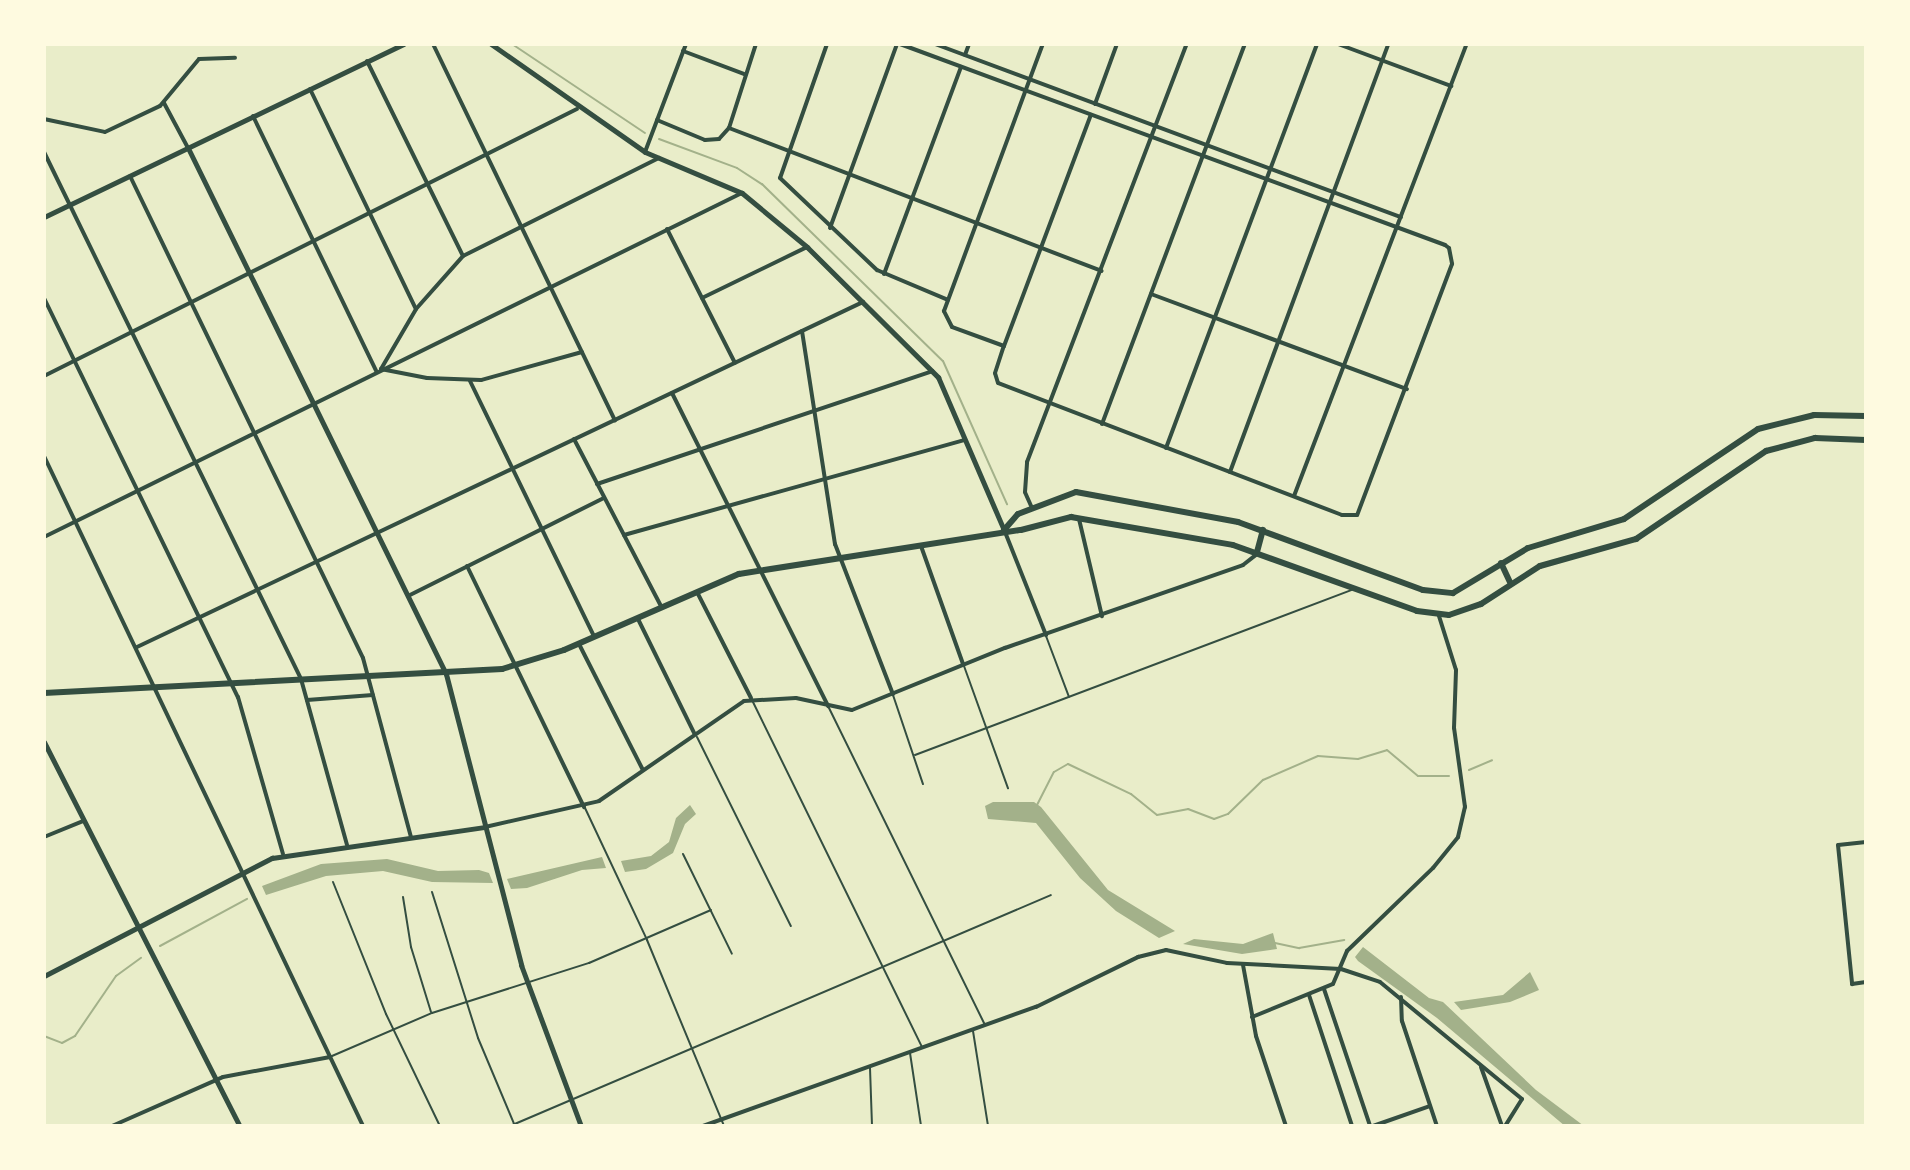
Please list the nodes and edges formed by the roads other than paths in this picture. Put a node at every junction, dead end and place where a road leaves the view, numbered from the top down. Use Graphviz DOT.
graph roads {
  1 [pos="403,44"];
  2 [pos="433,44"];
  3 [pos="491,44"];
  4 [pos="686,44"];
  5 [pos="756,44"];
  6 [pos="827,44"];
  7 [pos="898,44"];
  8 [pos="935,44"];
  9 [pos="969,44"];
  10 [pos="1043,44"];
  11 [pos="1117,44"];
  12 [pos="1187,44"];
  13 [pos="1245,44"];
  14 [pos="1317,44"];
  15 [pos="1338,44"];
  16 [pos="1388,44"];
  17 [pos="1467,44"];
  18 [pos="683,51"];
  19 [pos="965,55"];
  20 [pos="235,58"];
  21 [pos="367,61"];
  22 [pos="1382,61"];
  23 [pos="961,67"];
  24 [pos="744,74"];
  25 [pos="1030,79"];
  26 [pos="1451,86"];
  27 [pos="310,89"];
  28 [pos="1026,91"];
  29 [pos="164,103"];
  30 [pos="1095,104"];
  31 [pos="577,109"];
  32 [pos="1091,115"];
  33 [pos="253,116"];
  34 [pos="44,119"];
  35 [pos="657,120"];
  36 [pos="1156,126"];
  37 [pos="729,128"];
  38 [pos="1152,138"];
  39 [pos="1207,145"];
  40 [pos="188,148"];
  41 [pos="44,152"];
  42 [pos="645,152"];
  43 [pos="486,153"];
  44 [pos="786,154"];
  45 [pos="1202,156"];
  46 [pos="659,158"];
  47 [pos="1271,169"];
  48 [pos="130,176"];
  49 [pos="848,177"];
  50 [pos="1266,180"];
  51 [pos="426,182"];
  52 [pos="1334,192"];
  53 [pos="742,193"];
  54 [pos="911,201"];
  55 [pos="1330,203"];
  56 [pos="70,205"];
  57 [pos="368,210"];
  58 [pos="44,217"];
  59 [pos="1401,217"];
  60 [pos="976,225"];
  61 [pos="521,226"];
  62 [pos="830,228"];
  63 [pos="1396,228"];
  64 [pos="667,229"];
  65 [pos="313,240"];
  66 [pos="807,247"];
  67 [pos="1041,249"];
  68 [pos="463,256"];
  69 [pos="1102,271"];
  70 [pos="251,274"];
  71 [pos="884,274"];
  72 [pos="550,286"];
  73 [pos="1151,294"];
  74 [pos="44,298"];
  75 [pos="702,298"];
  76 [pos="948,300"];
  77 [pos="863,302"];
  78 [pos="191,303"];
  79 [pos="416,309"];
  80 [pos="1215,317"];
  81 [pos="802,331"];
  82 [pos="132,333"];
  83 [pos="1279,341"];
  84 [pos="1004,346"];
  85 [pos="582,352"];
  86 [pos="75,361"];
  87 [pos="735,363"];
  88 [pos="1344,365"];
  89 [pos="379,370"];
  90 [pos="933,370"];
  91 [pos="44,376"];
  92 [pos="470,381"];
  93 [pos="1407,389"];
  94 [pos="672,393"];
  95 [pos="313,402"];
  96 [pos="1051,405"];
  97 [pos="815,409"];
  98 [pos="1866,416"];
  99 [pos="615,420"];
  100 [pos="1102,424"];
  101 [pos="253,431"];
  102 [pos="574,439"];
  103 [pos="965,440"];
  104 [pos="1866,440"];
  105 [pos="1166,448"];
  106 [pos="699,449"];
  107 [pos="44,456"];
  108 [pos="194,460"];
  109 [pos="512,468"];
  110 [pos="1230,472"];
  111 [pos="824,479"];
  112 [pos="597,484"];
  113 [pos="136,488"];
  114 [pos="1294,496"];
  115 [pos="604,498"];
  116 [pos="727,506"];
  117 [pos="1032,508"];
  118 [pos="1078,517"];
  119 [pos="75,519"];
  120 [pos="542,529"];
  121 [pos="1004,530"];
  122 [pos="1263,530"];
  123 [pos="377,533"];
  124 [pos="624,535"];
  125 [pos="44,537"];
  126 [pos="921,546"];
  127 [pos="1257,552"];
  128 [pos="839,558"];
  129 [pos="316,562"];
  130 [pos="1501,563"];
  131 [pos="467,566"];
  132 [pos="760,570"];
  133 [pos="1511,584"];
  134 [pos="1355,588"];
  135 [pos="257,590"];
  136 [pos="696,590"];
  137 [pos="408,596"];
  138 [pos="661,606"];
  139 [pos="1102,616"];
  140 [pos="1439,616"];
  141 [pos="199,617"];
  142 [pos="637,617"];
  143 [pos="1046,635"];
  144 [pos="594,636"];
  145 [pos="579,644"];
  146 [pos="137,647"];
  147 [pos="964,665"];
  148 [pos="516,666"];
  149 [pos="446,674"];
  150 [pos="368,676"];
  151 [pos="301,679"];
  152 [pos="232,684"];
  153 [pos="158,689"];
  154 [pos="44,693"];
  155 [pos="893,694"];
  156 [pos="373,695"];
  157 [pos="1069,697"];
  158 [pos="752,699"];
  159 [pos="307,700"];
  160 [pos="828,707"];
  161 [pos="986,728"];
  162 [pos="694,733"];
  163 [pos="44,742"];
  164 [pos="915,755"];
  165 [pos="643,771"];
  166 [pos="923,784"];
  167 [pos="1008,788"];
  168 [pos="584,807"];
  169 [pos="83,821"];
  170 [pos="484,827"];
  171 [pos="44,837"];
  172 [pos="411,837"];
  173 [pos="1866,842"];
  174 [pos="347,845"];
  175 [pos="283,854"];
  176 [pos="683,854"];
  177 [pos="244,871"];
  178 [pos="333,882"];
  179 [pos="432,892"];
  180 [pos="1051,895"];
  181 [pos="403,897"];
  182 [pos="711,910"];
  183 [pos="791,926"];
  184 [pos="135,928"];
  185 [pos="943,937"];
  186 [pos="647,940"];
  187 [pos="732,954"];
  188 [pos="881,963"];
  189 [pos="1243,965"];
  190 [pos="1341,969"];
  191 [pos="45,973"];
  192 [pos="527,981"];
  193 [pos="1866,982"];
  194 [pos="1324,989"];
  195 [pos="1309,995"];
  196 [pos="1401,997"];
  197 [pos="467,1001"];
  198 [pos="432,1013"];
  199 [pos="1252,1017"];
  200 [pos="985,1025"];
  201 [pos="394,1029"];
  202 [pos="973,1030"];
  203 [pos="692,1044"];
  204 [pos="922,1048"];
  205 [pos="910,1052"];
  206 [pos="331,1057"];
  207 [pos="1480,1064"];
  208 [pos="870,1066"];
  209 [pos="217,1079"];
  210 [pos="570,1097"];
  211 [pos="1430,1106"];
  212 [pos="722,1119"];
  213 [pos="513,1125"];
  214 [pos="112,1126"];
  215 [pos="240,1126"];
  216 [pos="363,1126"];
  217 [pos="440,1126"];
  218 [pos="581,1126"];
  219 [pos="703,1126"];
  220 [pos="724,1126"];
  221 [pos="872,1126"];
  222 [pos="921,1126"];
  223 [pos="988,1126"];
  224 [pos="1286,1126"];
  225 [pos="1352,1126"];
  226 [pos="1372,1126"];
  227 [pos="1437,1126"];
  228 [pos="1503,1126"];
  1 -- 21 [label="street"];
  2 -- 43 [label="street"];
  3 -- 31 [label="street"];
  4 -- 18 [label="street"];
  5 -- 24 [label="street"];
  6 -- 44 [label="street"];
  7 -- 23 [label="street"];
  7 -- 49 [label="street"];
  8 -- 19 [label="street"];
  9 -- 19 [label="street"];
  10 -- 25 [label="street"];
  11 -- 30 [label="street"];
  12 -- 36 [label="street"];
  13 -- 39 [label="street"];
  14 -- 47 [label="street"];
  15 -- 22 [label="street"];
  16 -- 22 [label="street"];
  17 -- 26 [label="street"];
  18 -- 24 [label="street"];
  18 -- 35 [label="street"];
  19 -- 25 [label="street"];
  20 -- 29 [label="street"];
  21 -- 27 [label="street"];
  21 -- 51 [label="street"];
  22 -- 26 [label="street"];
  22 -- 52 [label="street"];
  23 -- 28 [label="street"];
  23 -- 54 [label="street"];
  24 -- 37 [label="street"];
  25 -- 28 [label="street"];
  25 -- 30 [label="street"];
  26 -- 59 [label="street"];
  27 -- 33 [label="street"];
  27 -- 57 [label="street"];
  28 -- 32 [label="street"];
  28 -- 60 [label="street"];
  29 -- 34 [label="street"];
  29 -- 40 [label="street"];
  30 -- 36 [label="street"];
  31 -- 42 [label="street"];
  31 -- 43 [label="street"];
  32 -- 38 [label="street"];
  32 -- 67 [label="street"];
  33 -- 40 [label="street"];
  33 -- 65 [label="street"];
  35 -- 37 [label="street"];
  35 -- 42 [label="street"];
  36 -- 38 [label="street"];
  36 -- 39 [label="street"];
  37 -- 44 [label="street"];
  38 -- 45 [label="street"];
  38 -- 69 [label="street"];
  39 -- 45 [label="street"];
  39 -- 47 [label="street"];
  40 -- 48 [label="street"];
  40 -- 70 [label="street"];
  41 -- 56 [label="street"];
  42 -- 46 [label="street"];
  43 -- 51 [label="street"];
  43 -- 61 [label="street"];
  44 -- 49 [label="street"];
  44 -- 62 [label="street"];
  45 -- 50 [label="street"];
  45 -- 73 [label="street"];
  46 -- 53 [label="street"];
  46 -- 61 [label="street"];
  47 -- 50 [label="street"];
  47 -- 52 [label="street"];
  48 -- 56 [label="street"];
  48 -- 78 [label="street"];
  49 -- 54 [label="street"];
  49 -- 62 [label="street"];
  50 -- 55 [label="street"];
  50 -- 80 [label="street"];
  51 -- 57 [label="street"];
  51 -- 68 [label="street"];
  52 -- 55 [label="street"];
  52 -- 59 [label="street"];
  53 -- 64 [label="street"];
  53 -- 66 [label="street"];
  54 -- 60 [label="street"];
  54 -- 71 [label="street"];
  55 -- 63 [label="street"];
  55 -- 83 [label="street"];
  56 -- 58 [label="street"];
  56 -- 82 [label="street"];
  57 -- 65 [label="street"];
  57 -- 79 [label="street"];
  59 -- 63 [label="street"];
  60 -- 67 [label="street"];
  60 -- 76 [label="street"];
  61 -- 68 [label="street"];
  61 -- 72 [label="street"];
  62 -- 71 [label="street"];
  63 -- 88 [label="street"];
  63 -- 93 [label="street"];
  64 -- 72 [label="street"];
  64 -- 75 [label="street"];
  65 -- 70 [label="street"];
  65 -- 89 [label="street"];
  66 -- 75 [label="street"];
  66 -- 77 [label="street"];
  67 -- 69 [label="street"];
  67 -- 84 [label="street"];
  68 -- 79 [label="street"];
  69 -- 96 [label="street"];
  70 -- 78 [label="street"];
  70 -- 95 [label="street"];
  71 -- 76 [label="street"];
  72 -- 85 [label="street"];
  72 -- 89 [label="street"];
  73 -- 80 [label="street"];
  73 -- 100 [label="street"];
  74 -- 86 [label="street"];
  75 -- 87 [label="street"];
  76 -- 84 [label="street"];
  77 -- 81 [label="street"];
  77 -- 90 [label="street"];
  78 -- 82 [label="street"];
  78 -- 101 [label="street"];
  79 -- 89 [label="street"];
  80 -- 83 [label="street"];
  80 -- 105 [label="street"];
  81 -- 87 [label="street"];
  81 -- 97 [label="street"];
  82 -- 86 [label="street"];
  82 -- 108 [label="street"];
  83 -- 88 [label="street"];
  83 -- 110 [label="street"];
  84 -- 96 [label="street"];
  85 -- 92 [label="street"];
  85 -- 99 [label="street"];
  86 -- 91 [label="street"];
  86 -- 113 [label="street"];
  87 -- 94 [label="street"];
  88 -- 93 [label="street"];
  88 -- 114 [label="street"];
  89 -- 92 [label="street"];
  89 -- 95 [label="street"];
  90 -- 97 [label="street"];
  90 -- 103 [label="street"];
  92 -- 109 [label="street"];
  93 -- 114 [label="street"];
  94 -- 99 [label="street"];
  94 -- 106 [label="street"];
  95 -- 101 [label="street"];
  95 -- 123 [label="street"];
  96 -- 100 [label="street"];
  96 -- 117 [label="street"];
  97 -- 106 [label="street"];
  97 -- 111 [label="street"];
  98 -- 130 [label="main road"];
  99 -- 102 [label="street"];
  100 -- 105 [label="street"];
  101 -- 108 [label="street"];
  101 -- 129 [label="street"];
  102 -- 109 [label="street"];
  102 -- 112 [label="street"];
  103 -- 111 [label="street"];
  103 -- 121 [label="street"];
  104 -- 133 [label="main road"];
  105 -- 110 [label="street"];
  106 -- 112 [label="street"];
  106 -- 116 [label="street"];
  107 -- 119 [label="street"];
  108 -- 113 [label="street"];
  108 -- 135 [label="street"];
  109 -- 120 [label="street"];
  109 -- 123 [label="street"];
  110 -- 114 [label="street"];
  111 -- 116 [label="street"];
  111 -- 128 [label="street"];
  112 -- 115 [label="street"];
  113 -- 119 [label="street"];
  113 -- 141 [label="street"];
  115 -- 120 [label="street"];
  115 -- 124 [label="street"];
  116 -- 124 [label="street"];
  116 -- 132 [label="street"];
  117 -- 121 [label="main road"];
  117 -- 122 [label="main road"];
  118 -- 121 [label="main road"];
  118 -- 127 [label="main road"];
  118 -- 139 [label="street"];
  119 -- 125 [label="street"];
  119 -- 146 [label="street"];
  120 -- 131 [label="street"];
  120 -- 144 [label="street"];
  121 -- 126 [label="main road"];
  121 -- 143 [label="street"];
  122 -- 127 [label="main road"];
  122 -- 130 [label="main road"];
  123 -- 129 [label="street"];
  123 -- 137 [label="street"];
  124 -- 138 [label="street"];
  126 -- 128 [label="main road"];
  126 -- 147 [label="street"];
  127 -- 134 [label="main road"];
  127 -- 139 [label="street"];
  128 -- 132 [label="main road"];
  128 -- 155 [label="street"];
  129 -- 135 [label="street"];
  129 -- 150 [label="street"];
  130 -- 133 [label="main road"];
  131 -- 137 [label="street"];
  131 -- 148 [label="street"];
  132 -- 136 [label="main road"];
  132 -- 160 [label="street"];
  133 -- 140 [label="main road"];
  134 -- 140 [label="main road"];
  134 -- 157 [label="lane"];
  135 -- 141 [label="street"];
  135 -- 151 [label="street"];
  136 -- 138 [label="main road"];
  136 -- 158 [label="street"];
  137 -- 149 [label="street"];
  138 -- 142 [label="main road"];
  139 -- 143 [label="street"];
  140 -- 190 [label="street"];
  141 -- 146 [label="street"];
  141 -- 152 [label="street"];
  142 -- 144 [label="main road"];
  142 -- 162 [label="street"];
  143 -- 147 [label="street"];
  143 -- 157 [label="lane"];
  144 -- 145 [label="main road"];
  145 -- 148 [label="main road"];
  145 -- 165 [label="street"];
  146 -- 153 [label="street"];
  147 -- 155 [label="street"];
  147 -- 161 [label="lane"];
  148 -- 149 [label="main road"];
  148 -- 168 [label="street"];
  149 -- 150 [label="main road"];
  149 -- 170 [label="street"];
  150 -- 151 [label="main road"];
  150 -- 156 [label="street"];
  151 -- 152 [label="main road"];
  151 -- 159 [label="street"];
  152 -- 153 [label="main road"];
  152 -- 175 [label="street"];
  153 -- 154 [label="main road"];
  153 -- 177 [label="street"];
  155 -- 160 [label="street"];
  155 -- 164 [label="lane"];
  156 -- 159 [label="street"];
  156 -- 172 [label="street"];
  157 -- 161 [label="lane"];
  158 -- 160 [label="street"];
  158 -- 162 [label="street"];
  158 -- 188 [label="lane"];
  159 -- 174 [label="street"];
  160 -- 185 [label="lane"];
  161 -- 164 [label="lane"];
  161 -- 167 [label="lane"];
  162 -- 165 [label="street"];
  162 -- 183 [label="lane"];
  163 -- 169 [label="street"];
  164 -- 166 [label="lane"];
  165 -- 168 [label="street"];
  168 -- 170 [label="street"];
  168 -- 186 [label="lane"];
  169 -- 171 [label="street"];
  169 -- 184 [label="street"];
  170 -- 172 [label="street"];
  170 -- 192 [label="street"];
  172 -- 174 [label="street"];
  173 -- 193 [label="street"];
  174 -- 175 [label="street"];
  175 -- 177 [label="street"];
  176 -- 182 [label="lane"];
  177 -- 184 [label="street"];
  177 -- 206 [label="street"];
  178 -- 201 [label="lane"];
  179 -- 197 [label="lane"];
  180 -- 185 [label="lane"];
  181 -- 198 [label="lane"];
  182 -- 186 [label="lane"];
  182 -- 187 [label="lane"];
  184 -- 191 [label="street"];
  184 -- 209 [label="street"];
  185 -- 188 [label="lane"];
  185 -- 200 [label="lane"];
  186 -- 192 [label="lane"];
  186 -- 203 [label="lane"];
  188 -- 203 [label="lane"];
  188 -- 204 [label="lane"];
  189 -- 190 [label="street"];
  189 -- 199 [label="street"];
  189 -- 200 [label="street"];
  190 -- 194 [label="street"];
  190 -- 196 [label="street"];
  192 -- 197 [label="lane"];
  192 -- 210 [label="street"];
  194 -- 195 [label="street"];
  194 -- 226 [label="street"];
  195 -- 199 [label="street"];
  195 -- 225 [label="street"];
  196 -- 207 [label="street"];
  196 -- 211 [label="street"];
  197 -- 198 [label="lane"];
  197 -- 213 [label="lane"];
  198 -- 201 [label="lane"];
  199 -- 224 [label="street"];
  200 -- 202 [label="street"];
  201 -- 206 [label="lane"];
  201 -- 217 [label="lane"];
  202 -- 204 [label="street"];
  202 -- 223 [label="lane"];
  203 -- 210 [label="lane"];
  203 -- 212 [label="lane"];
  204 -- 205 [label="street"];
  205 -- 208 [label="street"];
  205 -- 222 [label="lane"];
  206 -- 209 [label="street"];
  206 -- 216 [label="street"];
  207 -- 228 [label="street"];
  207 -- 228 [label="street"];
  208 -- 212 [label="street"];
  208 -- 221 [label="lane"];
  209 -- 214 [label="street"];
  209 -- 215 [label="street"];
  210 -- 213 [label="lane"];
  210 -- 218 [label="street"];
  211 -- 226 [label="street"];
  211 -- 227 [label="street"];
  212 -- 219 [label="street"];
  212 -- 220 [label="lane"];
}
